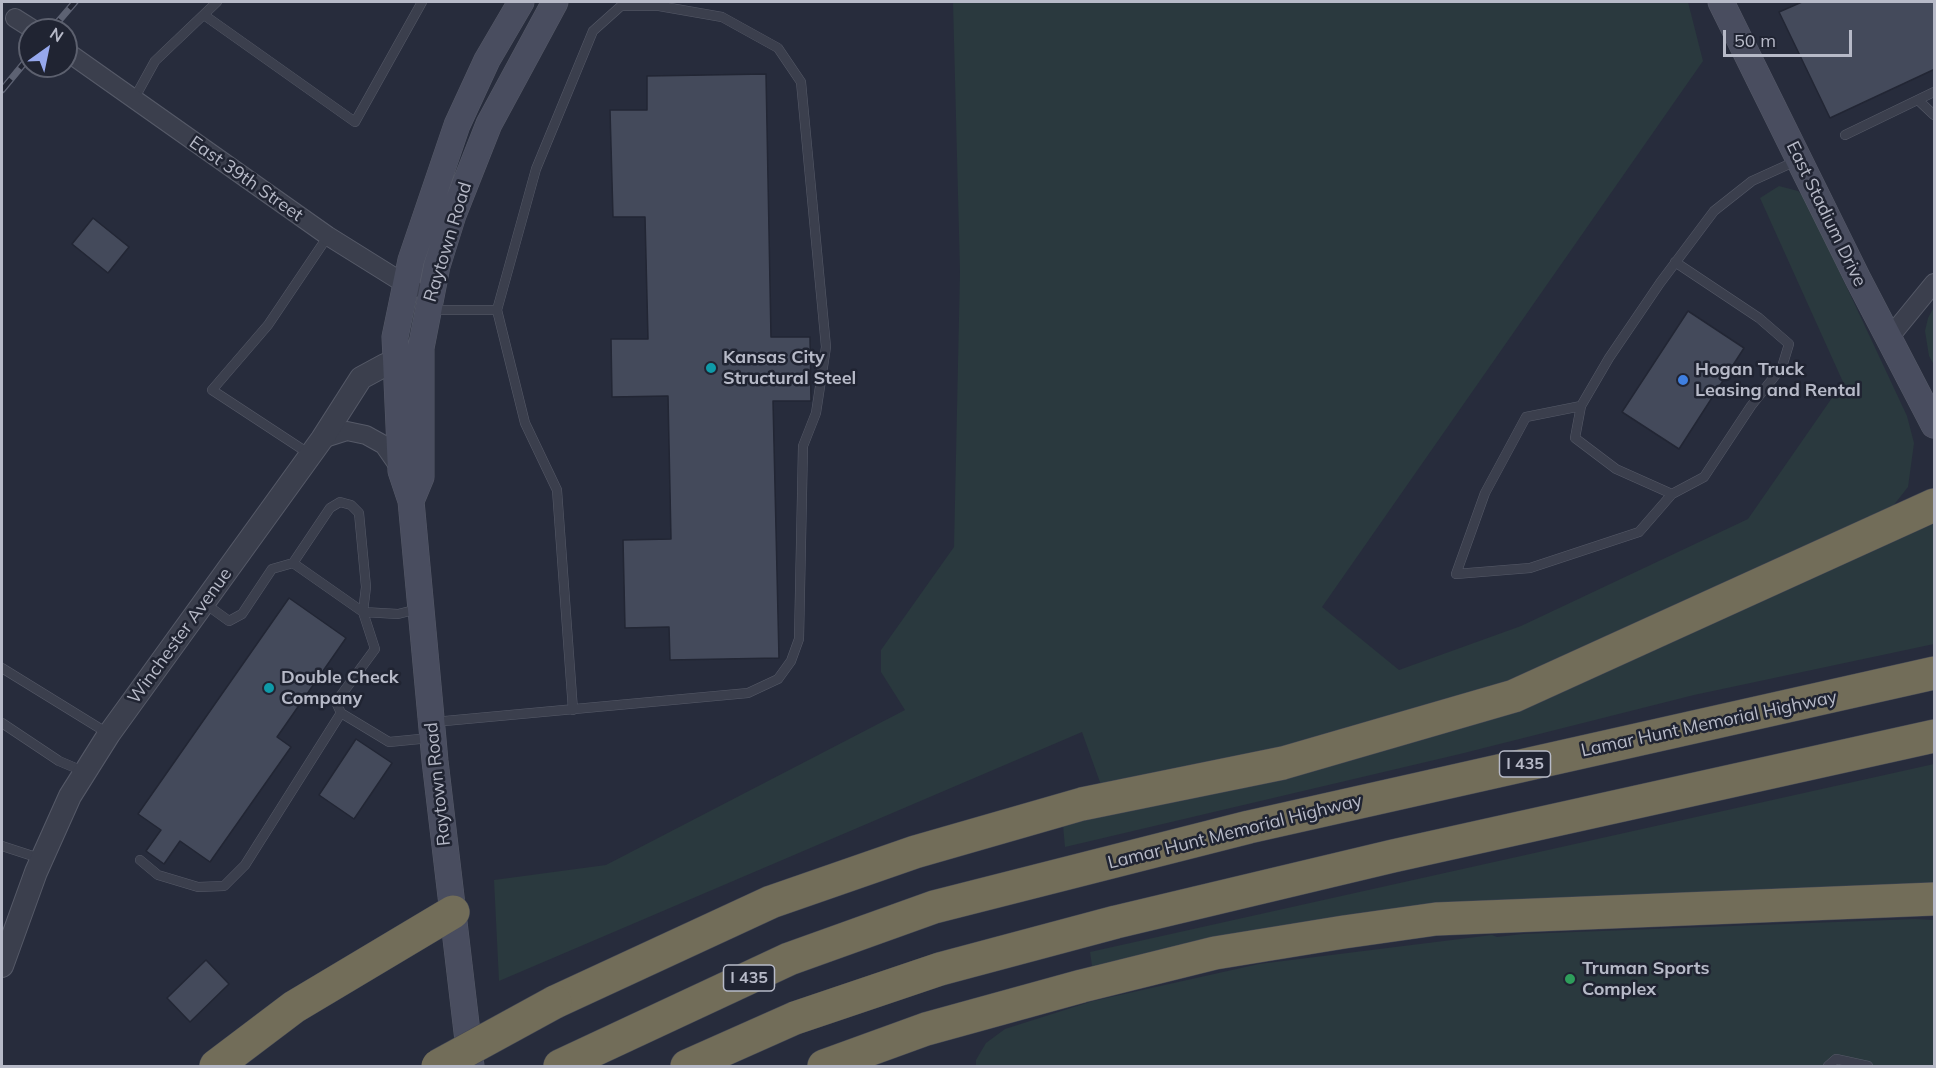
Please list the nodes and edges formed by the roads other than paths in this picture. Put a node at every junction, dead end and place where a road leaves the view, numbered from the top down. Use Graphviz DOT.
graph roads {
  1 [pos="217,2"];
  2 [pos="422,2"];
  3 [pos="521,2"];
  4 [pos="555,2"];
  5 [pos="1721,2"];
  6 [pos="204,15"];
  7 [pos="15,18"];
  8 [pos="18,20"];
  9 [pos="78,59"];
  10 [pos="1935,92"];
  11 [pos="134,99"];
  12 [pos="1918,100"];
  13 [pos="1935,115"];
  14 [pos="1845,135"];
  15 [pos="1798,159"];
  16 [pos="328,236"];
  17 [pos="1676,262"];
  18 [pos="1935,283"];
  19 [pos="405,284"];
  20 [pos="429,305"];
  21 [pos="497,310"];
  22 [pos="1889,338"];
  23 [pos="394,365"];
  24 [pos="420,365"];
  25 [pos="1581,406"];
  26 [pos="1935,425"];
  27 [pos="317,447"];
  28 [pos="401,471"];
  29 [pos="1672,494"];
  30 [pos="411,501"];
  31 [pos="1935,505"];
  32 [pos="293,563"];
  33 [pos="204,603"];
  34 [pos="421,609"];
  35 [pos="363,612"];
  36 [pos="2,668"];
  37 [pos="1935,673"];
  38 [pos="573,710"];
  39 [pos="341,713"];
  40 [pos="2,723"];
  41 [pos="432,730"];
  42 [pos="109,734"];
  43 [pos="1935,736"];
  44 [pos="85,772"];
  45 [pos="2,846"];
  46 [pos="42,859"];
  47 [pos="140,860"];
  48 [pos="1935,899"];
  49 [pos="453,912"];
  50 [pos="2,966"];
  51 [pos="564,1064"];
  52 [pos="216,1066"];
  53 [pos="438,1066"];
  54 [pos="471,1066"];
  55 [pos="687,1066"];
  56 [pos="824,1066"];
  57 [pos="1828,1066"];
  58 [pos="1868,1066"];
  1 -- 6 [label="lane"];
  2 -- 6 [label="lane"];
  3 -- 19 [label="main road, Raytown Road"];
  4 -- 20 [label="main road, Raytown Road"];
  5 -- 15 [label="main road, East Stadium Drive"];
  6 -- 11 [label="lane"];
  7 -- 8 [label="street"];
  9 -- 11 [label="street, East 39th Street"];
  10 -- 12 [label="lane"];
  11 -- 16 [label="street, East 39th Street"];
  12 -- 13 [label="lane"];
  12 -- 14 [label="lane"];
  15 -- 17 [label="lane"];
  15 -- 22 [label="main road, East Stadium Drive"];
  16 -- 19 [label="street, East 39th Street"];
  16 -- 27 [label="lane"];
  17 -- 25 [label="lane"];
  17 -- 29 [label="lane"];
  18 -- 22 [label="street"];
  19 -- 20 [label="street, East 39th Street"];
  19 -- 23 [label="main road, Raytown Road"];
  20 -- 21 [label="lane"];
  20 -- 24 [label="main road, Raytown Road"];
  21 -- 38 [label="lane"];
  21 -- 38 [label="lane"];
  22 -- 26 [label="main road, East Stadium Drive"];
  23 -- 24 [label="street, Winchester Avenue"];
  23 -- 27 [label="street, Winchester Avenue"];
  23 -- 28 [label="main road, Raytown Road"];
  24 -- 30 [label="main road, Raytown Road"];
  25 -- 29 [label="lane"];
  25 -- 29 [label="lane"];
  27 -- 28 [label="street"];
  27 -- 33 [label="street, Winchester Avenue"];
  28 -- 30 [label="main road, Raytown Road"];
  30 -- 34 [label="main road, Raytown Road"];
  31 -- 53 [label="highway, bridge"];
  32 -- 33 [label="lane"];
  32 -- 35 [label="lane"];
  32 -- 35 [label="lane"];
  33 -- 42 [label="street, Winchester Avenue"];
  34 -- 35 [label="lane"];
  34 -- 41 [label="main road, Raytown Road"];
  35 -- 39 [label="lane"];
  36 -- 42 [label="lane"];
  37 -- 51 [label="highway, Lamar Hunt Memorial Highway / I 435"];
  38 -- 41 [label="lane"];
  39 -- 41 [label="lane"];
  39 -- 47 [label="lane"];
  40 -- 44 [label="lane"];
  41 -- 49 [label="main road, Raytown Road"];
  42 -- 44 [label="street, Winchester Avenue"];
  43 -- 55 [label="highway"];
  44 -- 46 [label="street, Winchester Avenue"];
  45 -- 46 [label="lane"];
  46 -- 50 [label="street, Winchester Avenue"];
  48 -- 56 [label="highway"];
  49 -- 52 [label="highway"];
  49 -- 54 [label="main road, Raytown Road"];
  57 -- 58 [label="lane"];
}
